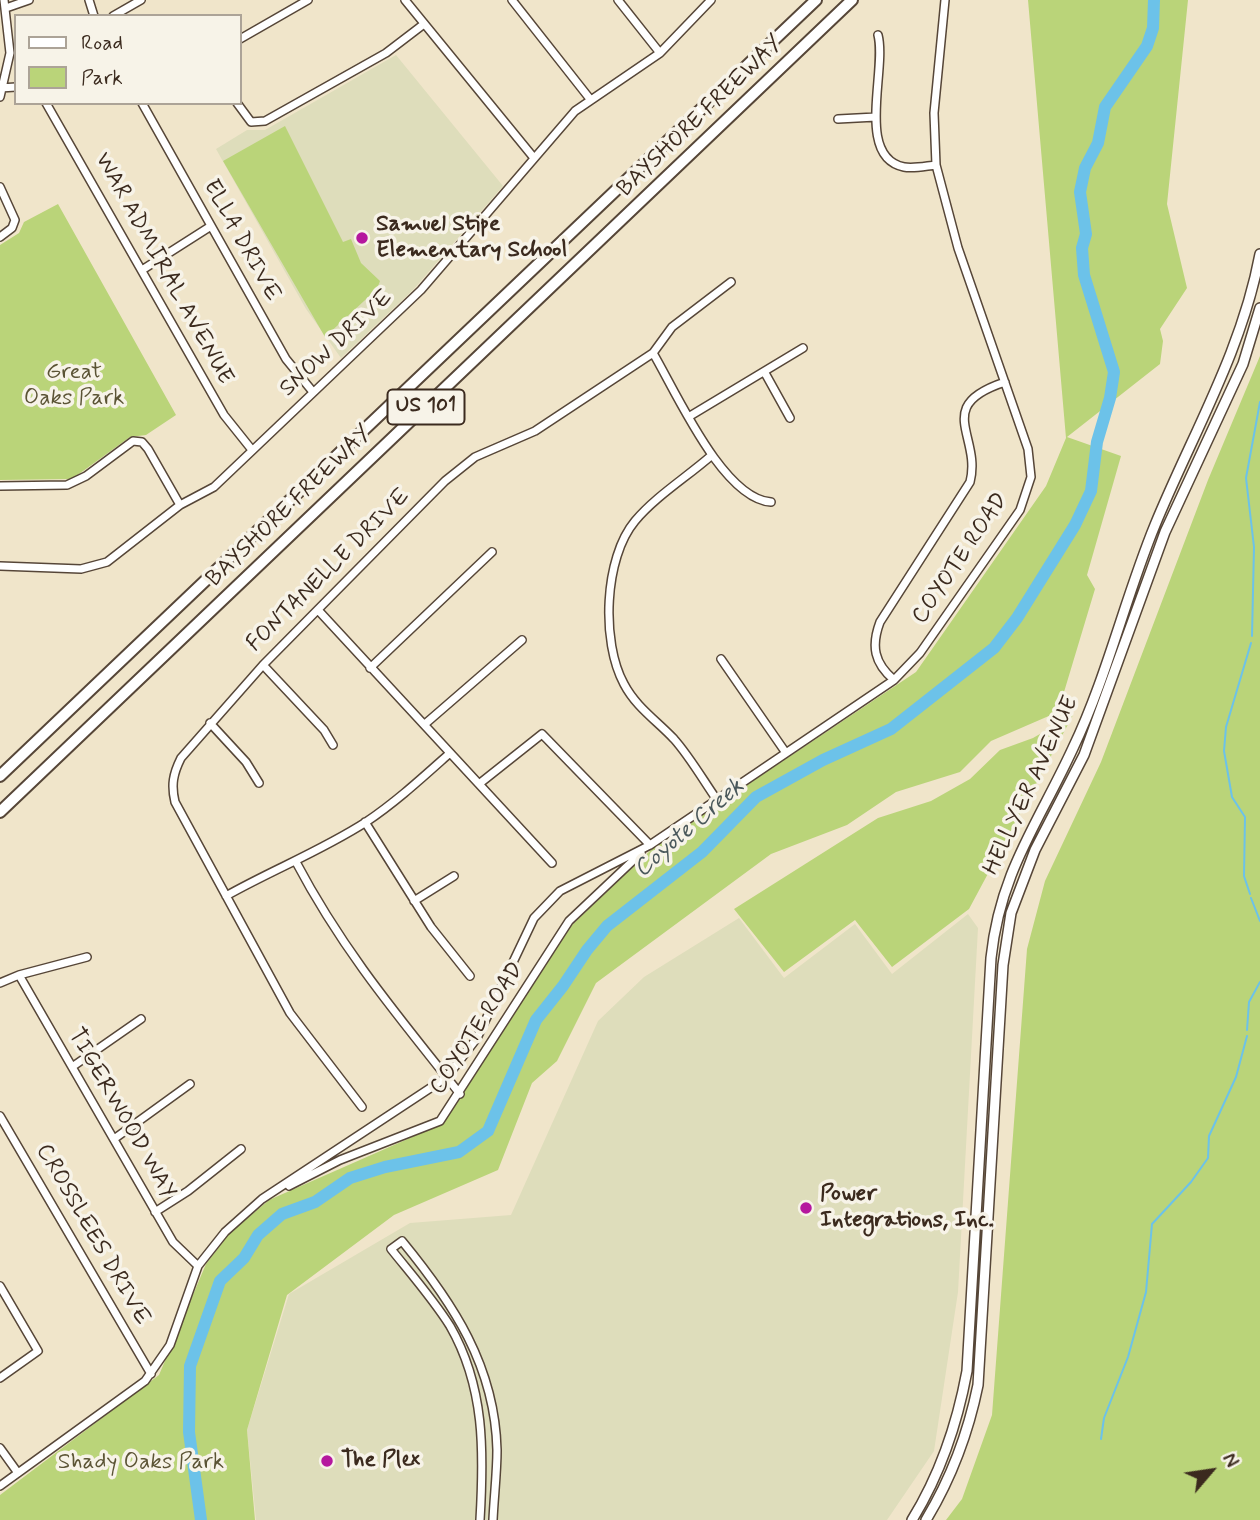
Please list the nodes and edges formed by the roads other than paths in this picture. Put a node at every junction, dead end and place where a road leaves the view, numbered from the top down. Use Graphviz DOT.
graph roads {
  1 [pos="29,0"];
  2 [pos="141,0"];
  3 [pos="309,0"];
  4 [pos="405,0"];
  5 [pos="512,0"];
  6 [pos="618,0"];
  7 [pos="711,0"];
  8 [pos="816,0"];
  9 [pos="852,0"];
  10 [pos="945,0"];
  11 [pos="5,4"];
  12 [pos="116,14"];
  13 [pos="425,24"];
  14 [pos="878,35"];
  15 [pos="242,38"];
  16 [pos="660,53"];
  17 [pos="2,88"];
  18 [pos="0,97"];
  19 [pos="590,99"];
  20 [pos="47,105"];
  21 [pos="143,105"];
  22 [pos="238,105"];
  23 [pos="877,117"];
  24 [pos="838,119"];
  25 [pos="534,158"];
  26 [pos="936,164"];
  27 [pos="0,187"];
  28 [pos="211,226"];
  29 [pos="0,237"];
  30 [pos="1260,259"];
  31 [pos="142,270"];
  32 [pos="731,282"];
  33 [pos="1260,307"];
  34 [pos="803,348"];
  35 [pos="653,353"];
  36 [pos="765,373"];
  37 [pos="1005,382"];
  38 [pos="313,392"];
  39 [pos="690,416"];
  40 [pos="790,418"];
  41 [pos="252,450"];
  42 [pos="712,455"];
  43 [pos="0,486"];
  44 [pos="771,502"];
  45 [pos="180,505"];
  46 [pos="492,552"];
  47 [pos="0,566"];
  48 [pos="318,610"];
  49 [pos="522,640"];
  50 [pos="721,659"];
  51 [pos="263,665"];
  52 [pos="370,668"];
  53 [pos="894,680"];
  54 [pos="211,723"];
  55 [pos="425,724"];
  56 [pos="332,745"];
  57 [pos="450,753"];
  58 [pos="786,753"];
  59 [pos="0,776"];
  60 [pos="259,783"];
  61 [pos="479,784"];
  62 [pos="717,800"];
  63 [pos="0,812"];
  64 [pos="365,822"];
  65 [pos="650,845"];
  66 [pos="1023,845"];
  67 [pos="1035,850"];
  68 [pos="296,862"];
  69 [pos="552,863"];
  70 [pos="454,876"];
  71 [pos="226,896"];
  72 [pos="414,901"];
  73 [pos="87,957"];
  74 [pos="19,975"];
  75 [pos="470,976"];
  76 [pos="0,983"];
  77 [pos="141,1019"];
  78 [pos="72,1068"];
  79 [pos="447,1077"];
  80 [pos="190,1084"];
  81 [pos="460,1094"];
  82 [pos="362,1107"];
  83 [pos="0,1116"];
  84 [pos="981,1136"];
  85 [pos="994,1136"];
  86 [pos="114,1139"];
  87 [pos="241,1149"];
  88 [pos="262,1199"];
  89 [pos="155,1212"];
  90 [pos="198,1266"];
  91 [pos="0,1286"];
  92 [pos="151,1374"];
  93 [pos="0,1378"];
  94 [pos="958,1418"];
  95 [pos="971,1422"];
  96 [pos="0,1448"];
  97 [pos="18,1473"];
  98 [pos="0,1486"];
  99 [pos="480,1520"];
  100 [pos="493,1520"];
  101 [pos="912,1520"];
  102 [pos="926,1520"];
  1 -- 11 [label="street"];
  2 -- 12 [label="street"];
  3 -- 15 [label="street"];
  4 -- 13 [label="street"];
  5 -- 19 [label="street"];
  6 -- 16 [label="street"];
  7 -- 16 [label="street, SNOW DRIVE"];
  8 -- 59 [label="highway, BAYSHORE FREEWAY / US 101"];
  9 -- 63 [label="highway, BAYSHORE FREEWAY / US 101"];
  10 -- 26 [label="street, COYOTE ROAD"];
  11 -- 17 [label="street"];
  13 -- 22 [label="street"];
  13 -- 25 [label="street"];
  14 -- 23 [label="street"];
  16 -- 19 [label="street, SNOW DRIVE"];
  17 -- 18 [label="street"];
  19 -- 25 [label="street, SNOW DRIVE"];
  20 -- 31 [label="street, WAR ADMIRAL AVENUE"];
  21 -- 28 [label="street, ELLA DRIVE"];
  23 -- 24 [label="street"];
  23 -- 26 [label="street"];
  25 -- 38 [label="street, SNOW DRIVE"];
  26 -- 37 [label="street, COYOTE ROAD"];
  27 -- 29 [label="street"];
  28 -- 31 [label="street"];
  28 -- 38 [label="street, ELLA DRIVE"];
  30 -- 66 [label="main road, HELLYER AVENUE"];
  31 -- 41 [label="street, WAR ADMIRAL AVENUE"];
  32 -- 35 [label="street, FONTANELLE DRIVE"];
  33 -- 67 [label="main road, HELLYER AVENUE"];
  34 -- 36 [label="street"];
  35 -- 39 [label="street"];
  35 -- 48 [label="street, FONTANELLE DRIVE"];
  36 -- 39 [label="street"];
  36 -- 40 [label="street"];
  37 -- 53 [label="street, COYOTE ROAD"];
  37 -- 53 [label="street"];
  38 -- 41 [label="street, SNOW DRIVE"];
  39 -- 42 [label="street"];
  41 -- 45 [label="street, SNOW DRIVE"];
  42 -- 44 [label="street"];
  42 -- 62 [label="street"];
  43 -- 45 [label="street"];
  45 -- 47 [label="street, SNOW DRIVE"];
  46 -- 52 [label="street"];
  48 -- 51 [label="street, FONTANELLE DRIVE"];
  48 -- 52 [label="street"];
  49 -- 55 [label="street"];
  50 -- 58 [label="street"];
  51 -- 54 [label="street, FONTANELLE DRIVE"];
  51 -- 56 [label="street"];
  52 -- 55 [label="street"];
  53 -- 58 [label="street, COYOTE ROAD"];
  54 -- 60 [label="street"];
  54 -- 71 [label="street, FONTANELLE DRIVE"];
  55 -- 57 [label="street"];
  57 -- 61 [label="street"];
  57 -- 64 [label="street"];
  58 -- 62 [label="street, COYOTE ROAD"];
  61 -- 65 [label="street"];
  61 -- 69 [label="street"];
  62 -- 65 [label="street, COYOTE ROAD"];
  64 -- 68 [label="street"];
  64 -- 72 [label="street"];
  65 -- 79 [label="street, COYOTE ROAD"];
  65 -- 81 [label="street, COYOTE ROAD"];
  66 -- 67 [label="main road"];
  66 -- 84 [label="main road, HELLYER AVENUE"];
  67 -- 85 [label="main road, HELLYER AVENUE"];
  68 -- 71 [label="street"];
  68 -- 79 [label="street"];
  70 -- 72 [label="street"];
  71 -- 82 [label="street, FONTANELLE DRIVE"];
  72 -- 75 [label="street"];
  73 -- 74 [label="street"];
  74 -- 76 [label="street"];
  74 -- 78 [label="street, TIGERWOOD WAY"];
  77 -- 78 [label="street"];
  78 -- 86 [label="street, TIGERWOOD WAY"];
  79 -- 81 [label="street"];
  79 -- 88 [label="street, COYOTE ROAD"];
  80 -- 86 [label="street"];
  81 -- 88 [label="street, COYOTE ROAD"];
  83 -- 92 [label="street, CROSSLEES DRIVE"];
  84 -- 85 [label="main road"];
  84 -- 94 [label="main road, HELLYER AVENUE"];
  85 -- 95 [label="main road, HELLYER AVENUE"];
  86 -- 89 [label="street, TIGERWOOD WAY"];
  87 -- 89 [label="street"];
  88 -- 90 [label="street, COYOTE ROAD"];
  89 -- 90 [label="street, TIGERWOOD WAY"];
  90 -- 92 [label="street, COYOTE ROAD"];
  91 -- 93 [label="street"];
  92 -- 97 [label="street, COYOTE ROAD"];
  94 -- 95 [label="main road"];
  94 -- 101 [label="main road, HELLYER AVENUE"];
  95 -- 102 [label="main road, HELLYER AVENUE"];
  96 -- 97 [label="street"];
  97 -- 98 [label="street, COYOTE ROAD"];
  99 -- 100 [label="street"];
}
